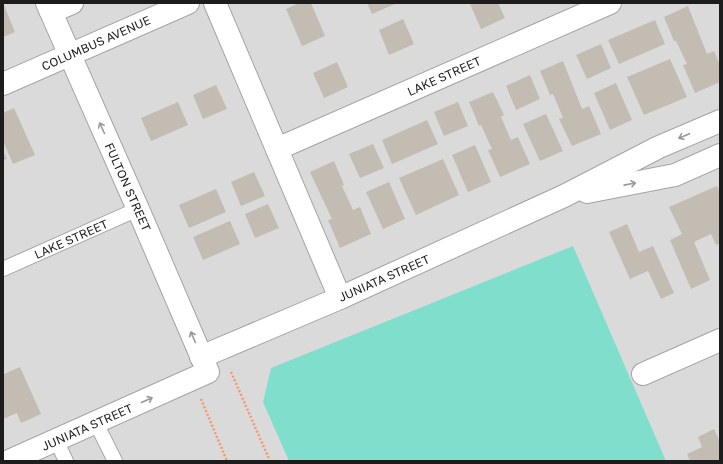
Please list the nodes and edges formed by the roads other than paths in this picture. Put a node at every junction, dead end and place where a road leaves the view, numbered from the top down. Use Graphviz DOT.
graph roads {
  1 [pos="72,3"];
  2 [pos="188,3"];
  3 [pos="215,3"];
  4 [pos="610,3"];
  5 [pos="49,8"];
  6 [pos="70,55"];
  7 [pos="3,84"];
  8 [pos="720,121"];
  9 [pos="277,149"];
  10 [pos="720,155"];
  11 [pos="564,196"];
  12 [pos="138,210"];
  13 [pos="3,268"];
  14 [pos="340,298"];
  15 [pos="720,340"];
  16 [pos="205,365"];
  17 [pos="643,374"];
  18 [pos="96,423"];
  19 [pos="56,440"];
  20 [pos="9,461"];
  21 [pos="66,461"];
  22 [pos="114,461"];
  1 -- 5 [label="street"];
  2 -- 6 [label="street, COLUMBUS AVENUE"];
  3 -- 9 [label="street"];
  4 -- 9 [label="street, LAKE STREET"];
  5 -- 6 [label="street, FULTON STREET"];
  6 -- 7 [label="street, COLUMBUS AVENUE"];
  12 -- 6 [label="street, FULTON STREET, one-way"];
  8 -- 11 [label="street, JUNIATA STREET, one-way"];
  9 -- 14 [label="street"];
  11 -- 10 [label="street, JUNIATA STREET, one-way"];
  11 -- 14 [label="street, JUNIATA STREET"];
  12 -- 13 [label="lane, LAKE STREET"];
  16 -- 12 [label="street, FULTON STREET, one-way"];
  14 -- 16 [label="street, JUNIATA STREET"];
  15 -- 17 [label="street"];
  18 -- 16 [label="street, JUNIATA STREET, one-way"];
  18 -- 19 [label="street, JUNIATA STREET"];
  18 -- 22 [label="lane"];
  19 -- 20 [label="street, JUNIATA STREET"];
  19 -- 21 [label="lane"];
}
